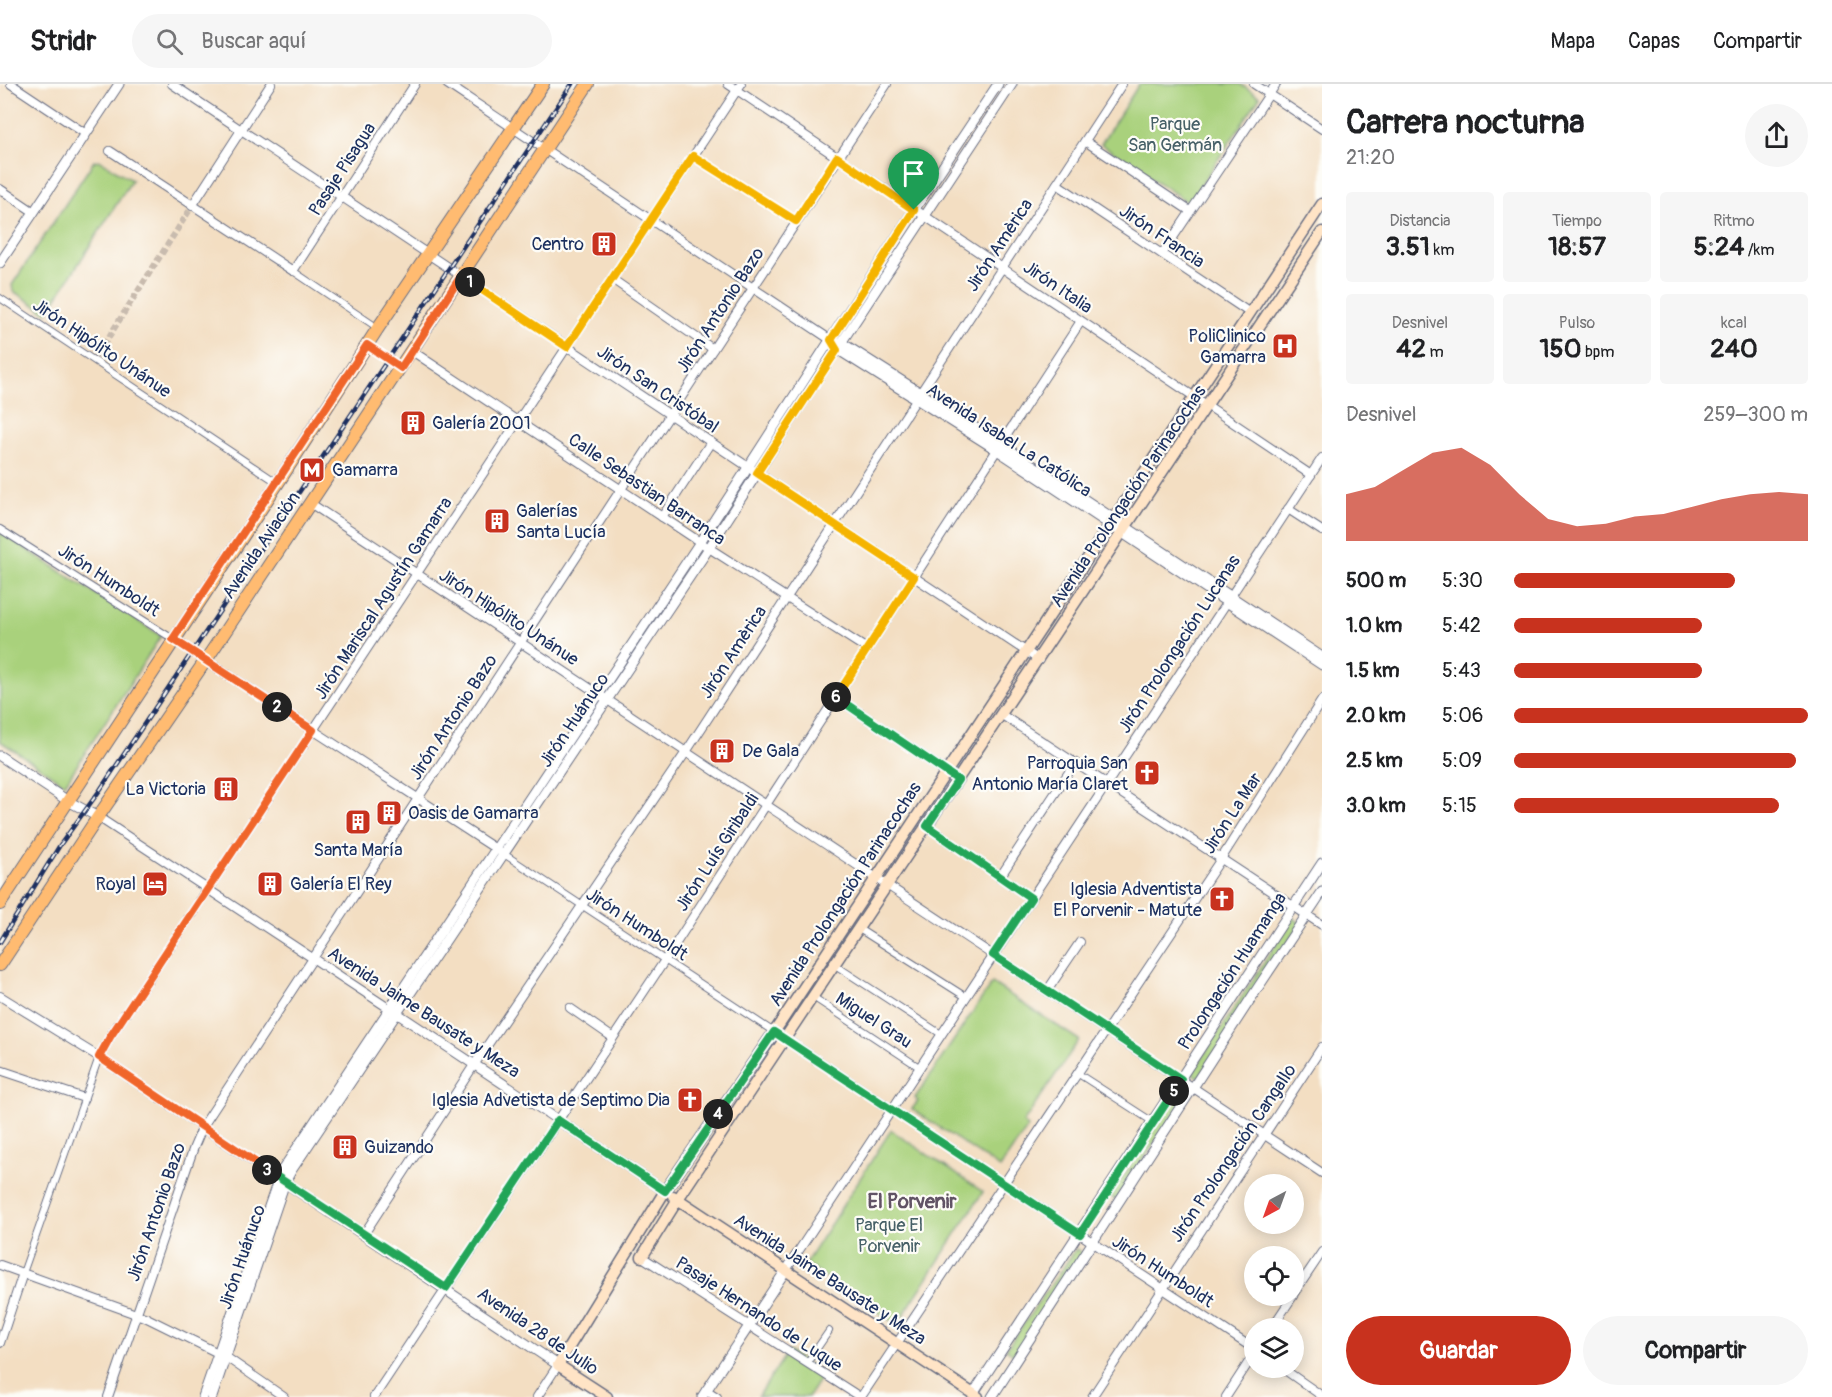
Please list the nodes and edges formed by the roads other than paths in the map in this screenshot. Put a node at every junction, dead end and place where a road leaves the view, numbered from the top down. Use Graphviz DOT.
graph roads {
  1 [pos="11,84"];
  2 [pos="119,84"];
  3 [pos="172,84"];
  4 [pos="271,84"];
  5 [pos="415,84"];
  6 [pos="447,84"];
  7 [pos="543,84"];
  8 [pos="588,84"];
  9 [pos="728,84"];
  10 [pos="998,84"];
  11 [pos="1012,84"];
  12 [pos="1122,84"];
  13 [pos="1254,84"];
  14 [pos="1276,84"];
  15 [pos="885,85"];
  16 [pos="739,87"];
  17 [pos="1269,94"];
  18 [pos="514,129"];
  19 [pos="1322,129"];
  20 [pos="241,130"];
  21 [pos="86,134"];
  22 [pos="1085,141"];
  23 [pos="958,144"];
  24 [pos="544,148"];
  25 [pos="110,151"];
  26 [pos="968,151"];
  27 [pos="693,156"];
  28 [pos="837,157"];
  29 [pos="1057,184"];
  30 [pos="0,189"];
  31 [pos="342,197"];
  32 [pos="1322,204"];
  33 [pos="192,207"];
  34 [pos="914,210"];
  35 [pos="34,212"];
  36 [pos="1190,212"];
  37 [pos="925,217"];
  38 [pos="651,220"];
  39 [pos="796,221"];
  40 [pos="1322,232"];
  41 [pos="428,254"];
  42 [pos="1162,254"];
  43 [pos="0,263"];
  44 [pos="1002,268"];
  45 [pos="293,271"];
  46 [pos="461,276"];
  47 [pos="612,279"];
  48 [pos="753,287"];
  49 [pos="0,298"];
  50 [pos="1250,313"];
  51 [pos="1081,321"];
  52 [pos="378,327"];
  53 [pos="831,340"];
  54 [pos="367,345"];
  55 [pos="839,346"];
  56 [pos="567,347"];
  57 [pos="713,349"];
  58 [pos="412,351"];
  59 [pos="401,368"];
  60 [pos="918,396"];
  61 [pos="1195,397"];
  62 [pos="1208,405"];
  63 [pos="669,415"];
  64 [pos="518,421"];
  65 [pos="711,442"];
  66 [pos="999,447"];
  67 [pos="1322,458"];
  68 [pos="747,467"];
  69 [pos="757,473"];
  70 [pos="1311,475"];
  71 [pos="278,483"];
  72 [pos="621,489"];
  73 [pos="310,503"];
  74 [pos="1288,509"];
  75 [pos="662,517"];
  76 [pos="1112,522"];
  77 [pos="834,524"];
  78 [pos="0,529"];
  79 [pos="1125,530"];
  80 [pos="1322,531"];
  81 [pos="700,542"];
  82 [pos="709,548"];
  83 [pos="417,574"];
  84 [pos="914,577"];
  85 [pos="786,598"];
  86 [pos="1229,599"];
  87 [pos="173,639"];
  88 [pos="520,642"];
  89 [pos="867,649"];
  90 [pos="1026,651"];
  91 [pos="1322,657"];
  92 [pos="206,660"];
  93 [pos="1039,660"];
  94 [pos="1322,665"];
  95 [pos="598,694"];
  96 [pos="836,697"];
  97 [pos="607,700"];
  98 [pos="1322,700"];
  99 [pos="1002,715"];
  100 [pos="313,730"];
  101 [pos="686,752"];
  102 [pos="0,756"];
  103 [pos="1075,763"];
  104 [pos="946,772"];
  105 [pos="958,780"];
  106 [pos="1107,784"];
  107 [pos="418,798"];
  108 [pos="68,801"];
  109 [pos="766,804"];
  110 [pos="98,817"];
  111 [pos="927,826"];
  112 [pos="495,848"];
  113 [pos="504,854"];
  114 [pos="1221,859"];
  115 [pos="1322,863"];
  116 [pos="1000,876"];
  117 [pos="876,878"];
  118 [pos="888,885"];
  119 [pos="208,888"];
  120 [pos="1322,892"];
  121 [pos="1031,898"];
  122 [pos="0,904"];
  123 [pos="582,906"];
  124 [pos="1293,906"];
  125 [pos="1307,915"];
  126 [pos="1322,925"];
  127 [pos="859,929"];
  128 [pos="1080,942"];
  129 [pos="993,955"];
  130 [pos="313,958"];
  131 [pos="665,960"];
  132 [pos="0,965"];
  133 [pos="835,965"];
  134 [pos="1047,991"];
  135 [pos="0,996"];
  136 [pos="966,997"];
  137 [pos="813,998"];
  138 [pos="570,1008"];
  139 [pos="393,1011"];
  140 [pos="1107,1030"];
  141 [pos="774,1032"];
  142 [pos="941,1034"];
  143 [pos="612,1037"];
  144 [pos="785,1039"];
  145 [pos="1322,1047"];
  146 [pos="99,1057"];
  147 [pos="474,1065"];
  148 [pos="920,1067"];
  149 [pos="0,1070"];
  150 [pos="1077,1073"];
  151 [pos="1181,1079"];
  152 [pos="1194,1088"];
  153 [pos="84,1098"];
  154 [pos="892,1109"];
  155 [pos="558,1120"];
  156 [pos="1153,1122"];
  157 [pos="203,1126"];
  158 [pos="1263,1134"];
  159 [pos="1322,1173"];
  160 [pos="282,1180"];
  161 [pos="1004,1183"];
  162 [pos="665,1191"];
  163 [pos="678,1199"];
  164 [pos="364,1234"];
  165 [pos="1080,1234"];
  166 [pos="1093,1242"];
  167 [pos="1322,1252"];
  168 [pos="642,1257"];
  169 [pos="0,1265"];
  170 [pos="786,1270"];
  171 [pos="24,1272"];
  172 [pos="1304,1279"];
  173 [pos="446,1288"];
  174 [pos="1162,1288"];
  175 [pos="136,1314"];
  176 [pos="749,1325"];
  177 [pos="829,1331"];
  178 [pos="1244,1342"];
  179 [pos="0,1343"];
  180 [pos="897,1343"];
  181 [pos="222,1355"];
  182 [pos="807,1363"];
  183 [pos="558,1365"];
  184 [pos="1244,1369"];
  185 [pos="1296,1378"];
  186 [pos="704,1394"];
  187 [pos="974,1396"];
  188 [pos="1322,1396"];
  189 [pos="108,1397"];
  190 [pos="203,1397"];
  191 [pos="212,1397"];
  192 [pos="284,1397"];
  193 [pos="374,1397"];
  194 [pos="537,1397"];
  195 [pos="607,1397"];
  196 [pos="717,1397"];
  197 [pos="860,1397"];
  198 [pos="992,1397"];
  199 [pos="1092,1397"];
  200 [pos="1226,1397"];
  1 -- 21 [label="street"];
  2 -- 21 [label="street"];
  3 -- 20 [label="street, Jirón San Cristóbal"];
  4 -- 20 [label="street"];
  5 -- 31 [label="street, Pasaje Pisagua"];
  6 -- 18 [label="street, Avenida Isabel La Católica"];
  7 -- 18 [label="main road, Avenida Aviación"];
  8 -- 24 [label="main road, Avenida Aviación"];
  9 -- 16 [label="street, Jirón Italia"];
  10 -- 23 [label="street, Jirón Huánuco"];
  11 -- 26 [label="street, Jirón Huánuco"];
  12 -- 22 [label="street, Jirón Amèrica"];
  13 -- 17 [label="street"];
  14 -- 17 [label="street"];
  15 -- 28 [label="street, Jirón Antonio Bazo"];
  16 -- 27 [label="street, Jirón Mariscal Agustín Gamarra"];
  16 -- 28 [label="street, Jirón Italia"];
  17 -- 19 [label="street"];
  17 -- 36 [label="street"];
  18 -- 24 [label="street, Avenida Isabel La Católica"];
  18 -- 41 [label="main road, Avenida Aviación"];
  20 -- 31 [label="street, Jirón San Cristóbal"];
  20 -- 33 [label="street"];
  21 -- 35 [label="street"];
  22 -- 29 [label="street, Jirón Amèrica"];
  22 -- 36 [label="street, Jirón Francia"];
  23 -- 26 [label="street"];
  23 -- 34 [label="street, Jirón Huánuco"];
  24 -- 38 [label="street, Avenida Isabel La Católica"];
  24 -- 46 [label="main road, Avenida Aviación"];
  25 -- 33 [label="street"];
  26 -- 37 [label="street, Jirón Huánuco"];
  27 -- 38 [label="street, Jirón Mariscal Agustín Gamarra"];
  27 -- 39 [label="street"];
  28 -- 34 [label="street, Jirón Italia"];
  28 -- 39 [label="street, Jirón Antonio Bazo"];
  29 -- 42 [label="street, Jirón Francia"];
  29 -- 44 [label="street, Jirón Amèrica"];
  30 -- 35 [label="street"];
  31 -- 41 [label="street, Jirón San Cristóbal"];
  31 -- 45 [label="street, Pasaje Pisagua"];
  32 -- 50 [label="main road, Avenida Prolongación Parinacochas"];
  33 -- 45 [label="street"];
  34 -- 37 [label="street, Jirón Italia"];
  34 -- 53 [label="street, Jirón Huánuco"];
  35 -- 43 [label="street"];
  36 -- 42 [label="street"];
  37 -- 44 [label="street, Jirón Italia"];
  37 -- 55 [label="street, Jirón Huánuco"];
  38 -- 47 [label="street, Jirón Mariscal Agustín Gamarra"];
  38 -- 48 [label="street, Avenida Isabel La Católica"];
  39 -- 48 [label="street, Jirón Antonio Bazo"];
  40 -- 62 [label="main road, Avenida Prolongación Parinacochas"];
  41 -- 46 [label="street, Jirón San Cristóbal"];
  41 -- 52 [label="main road, Avenida Aviación"];
  42 -- 50 [label="street, Jirón Francia"];
  44 -- 51 [label="street, Jirón Italia"];
  44 -- 60 [label="street, Jirón Amèrica"];
  45 -- 52 [label="street"];
  46 -- 56 [label="street, Jirón San Cristóbal"];
  46 -- 58 [label="main road, Avenida Aviación"];
  47 -- 56 [label="street, Jirón Mariscal Agustín Gamarra"];
  47 -- 57 [label="street"];
  48 -- 53 [label="street, Avenida Isabel La Católica"];
  48 -- 57 [label="street, Jirón Antonio Bazo"];
  49 -- 71 [label="street, Jirón Hipólito Unánue"];
  50 -- 61 [label="main road, Avenida Prolongación Parinacochas"];
  51 -- 61 [label="street, Jirón Italia"];
  51 -- 66 [label="street, Jirón Luís Giribaldi"];
  52 -- 54 [label="main road, Avenida Aviación"];
  53 -- 55 [label="street, Avenida Isabel La Católica"];
  53 -- 68 [label="street, Jirón Huánuco"];
  54 -- 59 [label="street"];
  54 -- 71 [label="main road, Avenida Aviación"];
  55 -- 60 [label="street, Avenida Isabel La Católica"];
  55 -- 69 [label="street, Jirón Huánuco"];
  56 -- 63 [label="street, Jirón San Cristóbal"];
  56 -- 64 [label="street, Jirón Mariscal Agustín Gamarra"];
  57 -- 63 [label="street, Jirón Antonio Bazo"];
  58 -- 59 [label="main road, Avenida Aviación"];
  58 -- 64 [label="street, Calle Sebastian Barranca"];
  59 -- 73 [label="main road, Avenida Aviación"];
  60 -- 66 [label="street, Avenida Isabel La Católica"];
  60 -- 77 [label="street, Jirón Amèrica"];
  61 -- 62 [label="street, Jirón Italia"];
  61 -- 76 [label="main road, Avenida Prolongación Parinacochas"];
  62 -- 70 [label="street, Jirón Italia"];
  62 -- 79 [label="main road, Avenida Prolongación Parinacochas"];
  63 -- 65 [label="street, Jirón San Cristóbal"];
  63 -- 72 [label="street, Jirón Antonio Bazo"];
  64 -- 72 [label="street, Calle Sebastian Barranca"];
  64 -- 83 [label="street, Jirón Mariscal Agustín Gamarra"];
  65 -- 68 [label="street, Jirón San Cristóbal"];
  65 -- 75 [label="street"];
  66 -- 76 [label="street, Avenida Isabel La Católica"];
  66 -- 84 [label="street, Jirón Luís Giribaldi"];
  67 -- 70 [label="street, Jirón Prolongación Lucanas"];
  68 -- 69 [label="street, Jirón San Cristóbal"];
  68 -- 81 [label="street, Jirón Huánuco"];
  69 -- 77 [label="street, Jirón San Cristóbal"];
  69 -- 82 [label="street, Jirón Huánuco"];
  70 -- 74 [label="street, Jirón Prolongación Lucanas"];
  71 -- 87 [label="main road, Avenida Aviación"];
  72 -- 75 [label="street, Calle Sebastian Barranca"];
  72 -- 88 [label="street, Jirón Antonio Bazo"];
  73 -- 83 [label="street, Jirón Hipólito Unánue"];
  73 -- 92 [label="main road, Avenida Aviación"];
  74 -- 80 [label="street"];
  74 -- 86 [label="street, Jirón Prolongación Lucanas"];
  75 -- 81 [label="street, Calle Sebastian Barranca"];
  76 -- 79 [label="street, Avenida Isabel La Católica"];
  76 -- 90 [label="main road, Avenida Prolongación Parinacochas"];
  77 -- 84 [label="street, Jirón San Cristóbal"];
  77 -- 85 [label="street, Jirón Amèrica"];
  78 -- 87 [label="street, Jirón Humboldt"];
  79 -- 86 [label="street, Avenida Isabel La Católica"];
  79 -- 93 [label="main road, Avenida Prolongación Parinacochas"];
  81 -- 82 [label="street, Calle Sebastian Barranca"];
  81 -- 95 [label="street, Jirón Huánuco"];
  82 -- 85 [label="street, Calle Sebastian Barranca"];
  82 -- 97 [label="street, Jirón Huánuco"];
  83 -- 88 [label="street, Jirón Hipólito Unánue"];
  83 -- 100 [label="street, Jirón Mariscal Agustín Gamarra"];
  84 -- 89 [label="street, Jirón Luís Giribaldi"];
  84 -- 90 [label="street, Jirón San Cristóbal"];
  85 -- 89 [label="street, Calle Sebastian Barranca"];
  85 -- 101 [label="street, Jirón Amèrica"];
  86 -- 91 [label="street, Avenida Isabel La Católica"];
  86 -- 94 [label="street, Avenida Isabel La Católica"];
  86 -- 106 [label="street, Jirón Prolongación Lucanas"];
  87 -- 92 [label="street, Jirón Humboldt"];
  87 -- 108 [label="main road, Avenida Aviación"];
  88 -- 95 [label="street, Jirón Hipólito Unánue"];
  88 -- 107 [label="street, Jirón Antonio Bazo"];
  89 -- 96 [label="street, Jirón Luís Giribaldi"];
  90 -- 93 [label="street, Jirón San Cristóbal"];
  90 -- 104 [label="main road, Avenida Prolongación Parinacochas"];
  92 -- 100 [label="street, Jirón Humboldt"];
  92 -- 110 [label="main road, Avenida Aviación"];
  93 -- 99 [label="main road, Avenida Prolongación Parinacochas"];
  95 -- 97 [label="street, Jirón Hipólito Unánue"];
  95 -- 112 [label="street, Jirón Huánuco"];
  96 -- 104 [label="street"];
  96 -- 109 [label="street, Jirón Luís Giribaldi"];
  97 -- 101 [label="street, Jirón Hipólito Unánue"];
  97 -- 113 [label="street, Jirón Huánuco"];
  98 -- 114 [label="street, Jirón La Mar"];
  99 -- 103 [label="street"];
  99 -- 105 [label="main road, Avenida Prolongación Parinacochas"];
  100 -- 107 [label="street, Jirón Humboldt"];
  100 -- 119 [label="street, Jirón Mariscal Agustín Gamarra"];
  101 -- 109 [label="street, Jirón Hipólito Unánue"];
  101 -- 123 [label="street, Jirón Amèrica"];
  102 -- 108 [label="street, Avenida Jaime Bausate y Meza"];
  103 -- 106 [label="street"];
  103 -- 116 [label="street"];
  104 -- 105 [label="street"];
  104 -- 117 [label="main road, Avenida Prolongación Parinacochas"];
  105 -- 111 [label="main road, Avenida Prolongación Parinacochas"];
  106 -- 114 [label="street"];
  106 -- 121 [label="street, Jirón Prolongación Lucanas"];
  107 -- 112 [label="street, Jirón Humboldt"];
  107 -- 130 [label="street, Jirón Antonio Bazo"];
  108 -- 110 [label="street, Avenida Jaime Bausate y Meza"];
  108 -- 122 [label="main road, Avenida Aviación"];
  109 -- 117 [label="street, Jirón Hipólito Unánue"];
  109 -- 131 [label="street, Jirón Luís Giribaldi"];
  110 -- 119 [label="street, Avenida Jaime Bausate y Meza"];
  110 -- 132 [label="main road, Avenida Aviación"];
  111 -- 116 [label="street"];
  111 -- 118 [label="main road, Avenida Prolongación Parinacochas"];
  112 -- 113 [label="street, Jirón Humboldt"];
  112 -- 139 [label="street, Jirón Huánuco"];
  113 -- 123 [label="street, Jirón Humboldt"];
  113 -- 139 [label="street, Jirón Huánuco"];
  114 -- 124 [label="street"];
  114 -- 140 [label="street, Jirón La Mar"];
  115 -- 124 [label="street, Prolongación Huamanga"];
  116 -- 121 [label="street"];
  117 -- 118 [label="street, Jirón Hipólito Unánue"];
  117 -- 141 [label="main road, Avenida Prolongación Parinacochas"];
  118 -- 127 [label="main road, Avenida Prolongación Parinacochas"];
  118 -- 129 [label="street, Jirón Hipólito Unánue"];
  119 -- 130 [label="street, Avenida Jaime Bausate y Meza"];
  119 -- 146 [label="street, Jirón Mariscal Agustín Gamarra"];
  120 -- 125 [label="street, Prolongación Huamanga"];
  121 -- 129 [label="street, Jirón Prolongación Lucanas"];
  123 -- 131 [label="street, Jirón Humboldt"];
  123 -- 147 [label="street, Jirón Amèrica"];
  124 -- 125 [label="street"];
  124 -- 151 [label="street, Prolongación Huamanga"];
  125 -- 126 [label="street"];
  125 -- 152 [label="street, Prolongación Huamanga"];
  127 -- 133 [label="main road, Avenida Prolongación Parinacochas"];
  127 -- 136 [label="street"];
  128 -- 134 [label="street"];
  129 -- 134 [label="street, Jirón Hipólito Unánue"];
  129 -- 136 [label="street, Jirón Prolongación Lucanas"];
  130 -- 139 [label="street, Avenida Jaime Bausate y Meza"];
  130 -- 157 [label="street, Jirón Antonio Bazo"];
  131 -- 141 [label="street, Jirón Humboldt"];
  131 -- 143 [label="street, Jirón Luís Giribaldi"];
  133 -- 137 [label="main road, Avenida Prolongación Parinacochas"];
  133 -- 142 [label="street"];
  134 -- 140 [label="street, Jirón Hipólito Unánue"];
  135 -- 146 [label="street, Avenida 28 de Julio"];
  136 -- 142 [label="street, Jirón Prolongación Lucanas"];
  137 -- 144 [label="main road, Avenida Prolongación Parinacochas"];
  137 -- 148 [label="street, Miguel Grau"];
  138 -- 143 [label="street"];
  139 -- 147 [label="street, Avenida Jaime Bausate y Meza"];
  139 -- 160 [label="street, Jirón Huánuco"];
  140 -- 150 [label="street, Jirón La Mar"];
  140 -- 151 [label="street, Jirón Hipólito Unánue"];
  141 -- 144 [label="street, Jirón Humboldt"];
  141 -- 162 [label="main road, Avenida Prolongación Parinacochas"];
  142 -- 148 [label="street, Jirón Prolongación Lucanas"];
  143 -- 155 [label="street, Jirón Luís Giribaldi"];
  144 -- 154 [label="street, Jirón Humboldt"];
  144 -- 163 [label="main road, Avenida Prolongación Parinacochas"];
  145 -- 158 [label="street, Jirón Prolongación Cangallo"];
  146 -- 153 [label="street, Jirón Mariscal Agustín Gamarra"];
  146 -- 157 [label="street, Avenida 28 de Julio"];
  147 -- 155 [label="street, Avenida Jaime Bausate y Meza"];
  147 -- 164 [label="street, Jirón Amèrica"];
  148 -- 154 [label="street, Jirón Prolongación Lucanas"];
  149 -- 153 [label="street"];
  150 -- 156 [label="street"];
  150 -- 161 [label="street, Jirón La Mar"];
  151 -- 152 [label="street, Jirón Hipólito Unánue"];
  151 -- 156 [label="street, Prolongación Huamanga"];
  152 -- 158 [label="street, Jirón Hipólito Unánue"];
  152 -- 166 [label="street, Prolongación Huamanga"];
  153 -- 171 [label="street, Jirón Mariscal Agustín Gamarra"];
  154 -- 161 [label="street, Jirón Humboldt"];
  154 -- 170 [label="street, Jirón Prolongación Lucanas"];
  155 -- 162 [label="street, Avenida Jaime Bausate y Meza"];
  155 -- 173 [label="street, Jirón Luís Giribaldi"];
  156 -- 165 [label="street, Prolongación Huamanga"];
  157 -- 160 [label="street, Avenida 28 de Julio"];
  157 -- 175 [label="street, Jirón Antonio Bazo"];
  158 -- 159 [label="street, Jirón Hipólito Unánue"];
  158 -- 174 [label="street, Jirón Prolongación Cangallo"];
  160 -- 164 [label="street, Avenida 28 de Julio"];
  160 -- 181 [label="street, Jirón Huánuco"];
  161 -- 165 [label="street, Jirón Humboldt"];
  161 -- 180 [label="street, Jirón La Mar"];
  162 -- 163 [label="main road, Avenida Jaime Bausate y Meza"];
  162 -- 183 [label="main road, Avenida Prolongación Parinacochas"];
  163 -- 168 [label="main road, Avenida Prolongación Parinacochas"];
  163 -- 170 [label="main road, Avenida Jaime Bausate y Meza"];
  164 -- 173 [label="street, Avenida 28 de Julio"];
  165 -- 166 [label="street, Jirón Humboldt"];
  165 -- 187 [label="street, Prolongación Huamanga"];
  166 -- 174 [label="street, Jirón Humboldt"];
  166 -- 198 [label="street, Prolongación Huamanga"];
  167 -- 172 [label="street"];
  168 -- 176 [label="street, Pasaje Hernando de Luque"];
  169 -- 171 [label="street"];
  170 -- 176 [label="street, Jirón Prolongación Lucanas"];
  170 -- 180 [label="main road, Avenida Jaime Bausate y Meza"];
  171 -- 175 [label="street"];
  171 -- 179 [label="street, Jirón Mariscal Agustín Gamarra"];
  173 -- 183 [label="street, Avenida 28 de Julio"];
  173 -- 193 [label="street, Jirón Luís Giribaldi"];
  174 -- 178 [label="street, Jirón Humboldt"];
  174 -- 199 [label="street, Jirón Prolongación Cangallo"];
  175 -- 181 [label="street"];
  175 -- 189 [label="street, Jirón Antonio Bazo"];
  176 -- 182 [label="street, Pasaje Hernando de Luque"];
  176 -- 186 [label="street, Jirón Prolongación Lucanas"];
  177 -- 182 [label="street"];
  180 -- 187 [label="main road, Avenida Jaime Bausate y Meza"];
  180 -- 197 [label="street, Jirón La Mar"];
  181 -- 190 [label="street, Jirón Huánuco"];
  181 -- 191 [label="street, Jirón Huánuco"];
  181 -- 192 [label="street"];
  182 -- 197 [label="street, Pasaje Hernando de Luque"];
  183 -- 194 [label="street"];
  183 -- 195 [label="main road, Avenida 28 de Julio"];
  184 -- 200 [label="street"];
  185 -- 188 [label="street"];
  186 -- 196 [label="street"];
}
